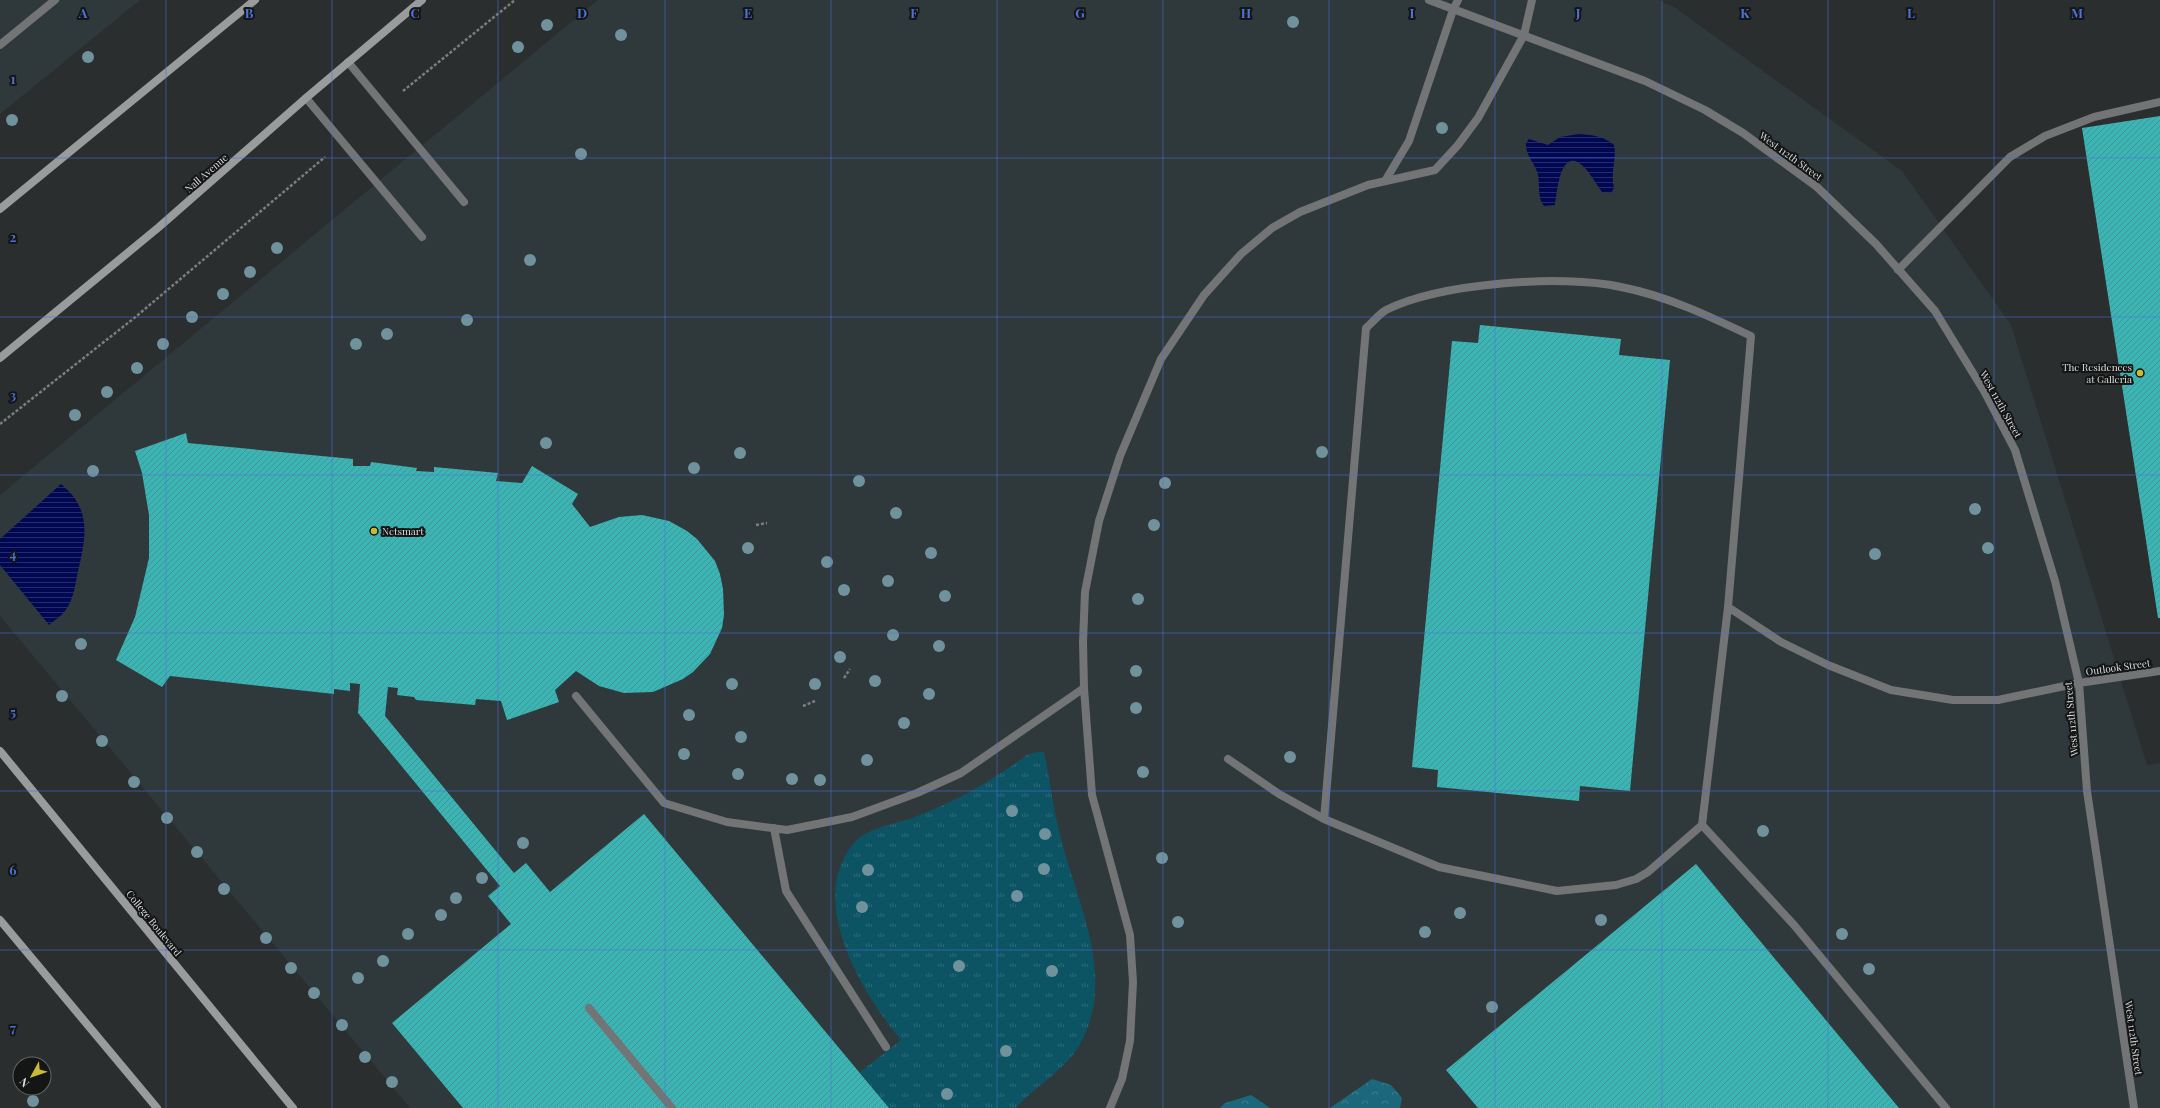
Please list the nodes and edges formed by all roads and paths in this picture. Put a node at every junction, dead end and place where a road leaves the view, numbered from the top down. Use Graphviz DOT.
graph roads {
  1 [pos="55,0"];
  2 [pos="255,0"];
  3 [pos="422,0"];
  4 [pos="515,0"];
  5 [pos="1429,0"];
  6 [pos="1458,0"];
  7 [pos="1532,0"];
  8 [pos="1453,10"];
  9 [pos="1524,35"];
  10 [pos="0,45"];
  11 [pos="348,62"];
  12 [pos="401,92"];
  13 [pos="306,98"];
  14 [pos="2160,102"];
  15 [pos="325,157"];
  16 [pos="1385,181"];
  17 [pos="464,202"];
  18 [pos="0,209"];
  19 [pos="422,237"];
  20 [pos="1898,270"];
  21 [pos="0,358"];
  22 [pos="0,424"];
  23 [pos="767,523"];
  24 [pos="756,525"];
  25 [pos="1728,607"];
  26 [pos="850,669"];
  27 [pos="2160,671"];
  28 [pos="844,678"];
  29 [pos="2078,683"];
  30 [pos="1084,688"];
  31 [pos="576,696"];
  32 [pos="815,701"];
  33 [pos="803,706"];
  34 [pos="0,751"];
  35 [pos="1228,759"];
  36 [pos="1324,819"];
  37 [pos="1702,825"];
  38 [pos="774,828"];
  39 [pos="0,920"];
  40 [pos="589,1008"];
  41 [pos="886,1047"];
  42 [pos="157,1108"];
  43 [pos="293,1108"];
  44 [pos="672,1108"];
  45 [pos="1110,1108"];
  46 [pos="1946,1108"];
  47 [pos="2134,1108"];
  1 -- 10 [label="street"];
  2 -- 18 [label="main road"];
  3 -- 11 [label="main road, Nall Avenue"];
  4 -- 12 [label="path"];
  5 -- 8 [label="street, West 112th Street"];
  6 -- 8 [label="street"];
  7 -- 9 [label="street"];
  8 -- 9 [label="street, West 112th Street"];
  8 -- 16 [label="street"];
  9 -- 16 [label="street"];
  9 -- 20 [label="street, West 112th Street"];
  11 -- 13 [label="main road, Nall Avenue"];
  11 -- 17 [label="street"];
  13 -- 19 [label="street"];
  13 -- 21 [label="main road, Nall Avenue"];
  14 -- 20 [label="street"];
  15 -- 22 [label="path"];
  16 -- 30 [label="street"];
  20 -- 29 [label="street, West 112th Street"];
  23 -- 24 [label="path"];
  25 -- 29 [label="street, Outlook Street"];
  25 -- 36 [label="street"];
  25 -- 37 [label="street"];
  26 -- 28 [label="path"];
  27 -- 29 [label="street, Outlook Street"];
  29 -- 47 [label="street, West 112th Street"];
  30 -- 38 [label="street"];
  30 -- 45 [label="street"];
  31 -- 38 [label="street"];
  32 -- 33 [label="path"];
  34 -- 43 [label="main road, College Boulevard"];
  35 -- 36 [label="street"];
  36 -- 37 [label="street"];
  37 -- 46 [label="street"];
  38 -- 41 [label="street"];
  39 -- 42 [label="main road"];
  40 -- 44 [label="street"];
}
